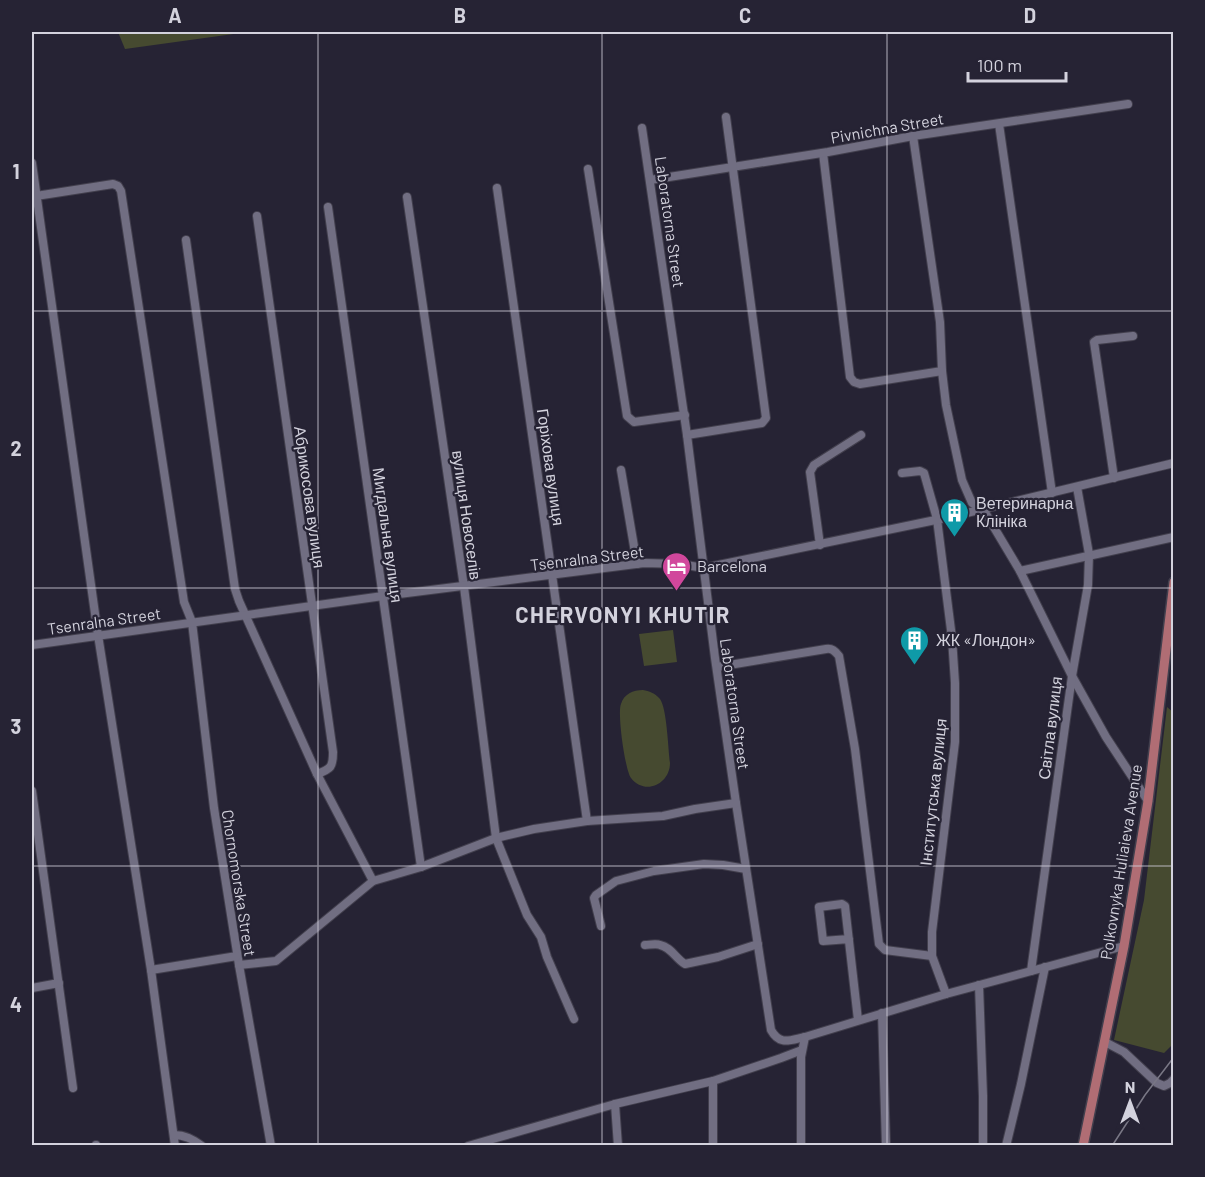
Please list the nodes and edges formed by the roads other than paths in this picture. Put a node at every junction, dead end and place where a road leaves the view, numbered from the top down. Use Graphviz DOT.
graph roads {
  1 [pos="1128,104"];
  2 [pos="726,117"];
  3 [pos="999,124"];
  4 [pos="642,128"];
  5 [pos="913,136"];
  6 [pos="823,153"];
  7 [pos="32,163"];
  8 [pos="731,166"];
  9 [pos="588,169"];
  10 [pos="650,180"];
  11 [pos="497,188"];
  12 [pos="36,196"];
  13 [pos="407,197"];
  14 [pos="328,207"];
  15 [pos="257,216"];
  16 [pos="186,240"];
  17 [pos="1133,336"];
  18 [pos="942,371"];
  19 [pos="684,415"];
  20 [pos="687,435"];
  21 [pos="861,435"];
  22 [pos="1173,463"];
  23 [pos="621,470"];
  24 [pos="902,473"];
  25 [pos="1114,478"];
  26 [pos="1077,487"];
  27 [pos="1052,493"];
  28 [pos="983,509"];
  29 [pos="937,519"];
  30 [pos="1173,537"];
  31 [pos="820,544"];
  32 [pos="1088,555"];
  33 [pos="637,564"];
  34 [pos="704,567"];
  35 [pos="1020,571"];
  36 [pos="552,575"];
  37 [pos="1173,582"];
  38 [pos="464,587"];
  39 [pos="383,596"];
  40 [pos="312,606"];
  41 [pos="246,615"];
  42 [pos="192,622"];
  43 [pos="98,635"];
  44 [pos="32,645"];
  45 [pos="717,667"];
  46 [pos="1072,676"];
  47 [pos="317,774"];
  48 [pos="32,791"];
  49 [pos="1148,801"];
  50 [pos="736,803"];
  51 [pos="587,821"];
  52 [pos="496,838"];
  53 [pos="421,867"];
  54 [pos="746,869"];
  55 [pos="372,880"];
  56 [pos="601,926"];
  57 [pos="849,939"];
  58 [pos="758,944"];
  59 [pos="645,945"];
  60 [pos="1124,946"];
  61 [pos="932,956"];
  62 [pos="238,961"];
  63 [pos="1045,968"];
  64 [pos="151,970"];
  65 [pos="1031,971"];
  66 [pos="59,983"];
  67 [pos="979,985"];
  68 [pos="32,988"];
  69 [pos="946,994"];
  70 [pos="882,1013"];
  71 [pos="574,1019"];
  72 [pos="858,1020"];
  73 [pos="805,1036"];
  74 [pos="1104,1042"];
  75 [pos="802,1050"];
  76 [pos="1173,1078"];
  77 [pos="713,1081"];
  78 [pos="73,1088"];
  79 [pos="615,1104"];
  80 [pos="174,1135"];
  81 [pos="176,1146"];
  82 [pos="202,1146"];
  83 [pos="271,1146"];
  84 [pos="468,1146"];
  85 [pos="618,1146"];
  86 [pos="712,1146"];
  87 [pos="801,1146"];
  88 [pos="886,1146"];
  89 [pos="982,1146"];
  90 [pos="1006,1146"];
  91 [pos="1083,1146"];
  1 -- 3 [label="street, Pivnichna Street"];
  2 -- 8 [label="street"];
  3 -- 5 [label="street, Pivnichna Street"];
  3 -- 27 [label="street"];
  4 -- 10 [label="street, Laboratorna Street"];
  5 -- 6 [label="street, Pivnichna Street"];
  5 -- 18 [label="street, Світла вулиця"];
  6 -- 8 [label="street, Pivnichna Street"];
  6 -- 18 [label="street"];
  7 -- 12 [label="street"];
  8 -- 10 [label="street, Pivnichna Street"];
  8 -- 20 [label="street"];
  9 -- 19 [label="street"];
  10 -- 19 [label="street, Laboratorna Street"];
  11 -- 36 [label="street, Горіхова вулиця"];
  12 -- 42 [label="street, Chornomorska Street"];
  12 -- 43 [label="street"];
  13 -- 38 [label="street, вулиця Новоселів"];
  14 -- 39 [label="street, Мигдальна вулиця"];
  15 -- 40 [label="street, Абрикосова вулиця"];
  16 -- 41 [label="street"];
  17 -- 25 [label="street"];
  18 -- 28 [label="street, Світла вулиця"];
  19 -- 20 [label="street, Laboratorna Street"];
  20 -- 34 [label="street, Laboratorna Street"];
  21 -- 31 [label="street"];
  22 -- 25 [label="street, Tsenralna Street"];
  23 -- 33 [label="street"];
  24 -- 29 [label="street, Інститутська вулиця"];
  25 -- 26 [label="street, Tsenralna Street"];
  26 -- 27 [label="street, Tsenralna Street"];
  26 -- 32 [label="street"];
  27 -- 28 [label="street, Tsenralna Street"];
  28 -- 29 [label="street, Tsenralna Street"];
  28 -- 35 [label="street, Світла вулиця"];
  29 -- 31 [label="street, Tsenralna Street"];
  29 -- 61 [label="street, Інститутська вулиця"];
  30 -- 32 [label="street"];
  31 -- 34 [label="street, Tsenralna Street"];
  32 -- 35 [label="street"];
  32 -- 46 [label="street"];
  33 -- 34 [label="street, Tsenralna Street"];
  33 -- 36 [label="street, Tsenralna Street"];
  34 -- 45 [label="street, Laboratorna Street"];
  35 -- 46 [label="street, Світла вулиця"];
  36 -- 38 [label="street, Tsenralna Street"];
  36 -- 51 [label="street, Горіхова вулиця"];
  37 -- 49 [label="main road, Polkovnyka Huliaieva Avenue"];
  38 -- 39 [label="street, Tsenralna Street"];
  38 -- 52 [label="street, вулиця Новоселів"];
  39 -- 40 [label="street, Tsenralna Street"];
  39 -- 53 [label="street, Мигдальна вулиця"];
  40 -- 41 [label="street, Tsenralna Street"];
  40 -- 47 [label="street, Абрикосова вулиця"];
  41 -- 42 [label="street, Tsenralna Street"];
  41 -- 47 [label="street"];
  42 -- 43 [label="street, Tsenralna Street"];
  42 -- 62 [label="street, Chornomorska Street"];
  43 -- 44 [label="street, Tsenralna Street"];
  43 -- 64 [label="street"];
  45 -- 50 [label="street, Laboratorna Street"];
  45 -- 61 [label="street"];
  46 -- 49 [label="street"];
  46 -- 65 [label="street, Світла вулиця"];
  47 -- 55 [label="street"];
  48 -- 66 [label="street"];
  49 -- 60 [label="main road, Polkovnyka Huliaieva Avenue"];
  50 -- 51 [label="street"];
  50 -- 54 [label="street, Laboratorna Street"];
  51 -- 52 [label="street"];
  52 -- 53 [label="street"];
  52 -- 71 [label="street, вулиця Новоселів"];
  53 -- 55 [label="street"];
  54 -- 56 [label="street"];
  54 -- 58 [label="street, Laboratorna Street"];
  55 -- 62 [label="street"];
  57 -- 57 [label="street"];
  57 -- 72 [label="street"];
  58 -- 59 [label="street"];
  58 -- 73 [label="street, Laboratorna Street"];
  60 -- 63 [label="street"];
  60 -- 74 [label="main road, Polkovnyka Huliaieva Avenue"];
  61 -- 69 [label="street, Інститутська вулиця"];
  62 -- 64 [label="street"];
  62 -- 83 [label="street, Chornomorska Street"];
  63 -- 65 [label="street"];
  63 -- 90 [label="street"];
  64 -- 80 [label="street"];
  65 -- 67 [label="street"];
  66 -- 68 [label="street"];
  66 -- 78 [label="street"];
  67 -- 69 [label="street"];
  67 -- 89 [label="street"];
  69 -- 70 [label="street"];
  70 -- 72 [label="street"];
  70 -- 88 [label="street"];
  72 -- 73 [label="street"];
  73 -- 75 [label="street"];
  74 -- 76 [label="street"];
  74 -- 91 [label="main road, Polkovnyka Huliaieva Avenue"];
  75 -- 77 [label="street"];
  75 -- 87 [label="street"];
  77 -- 79 [label="street"];
  77 -- 86 [label="street"];
  79 -- 84 [label="street"];
  79 -- 85 [label="street"];
  80 -- 81 [label="street"];
  80 -- 82 [label="street"];
}
